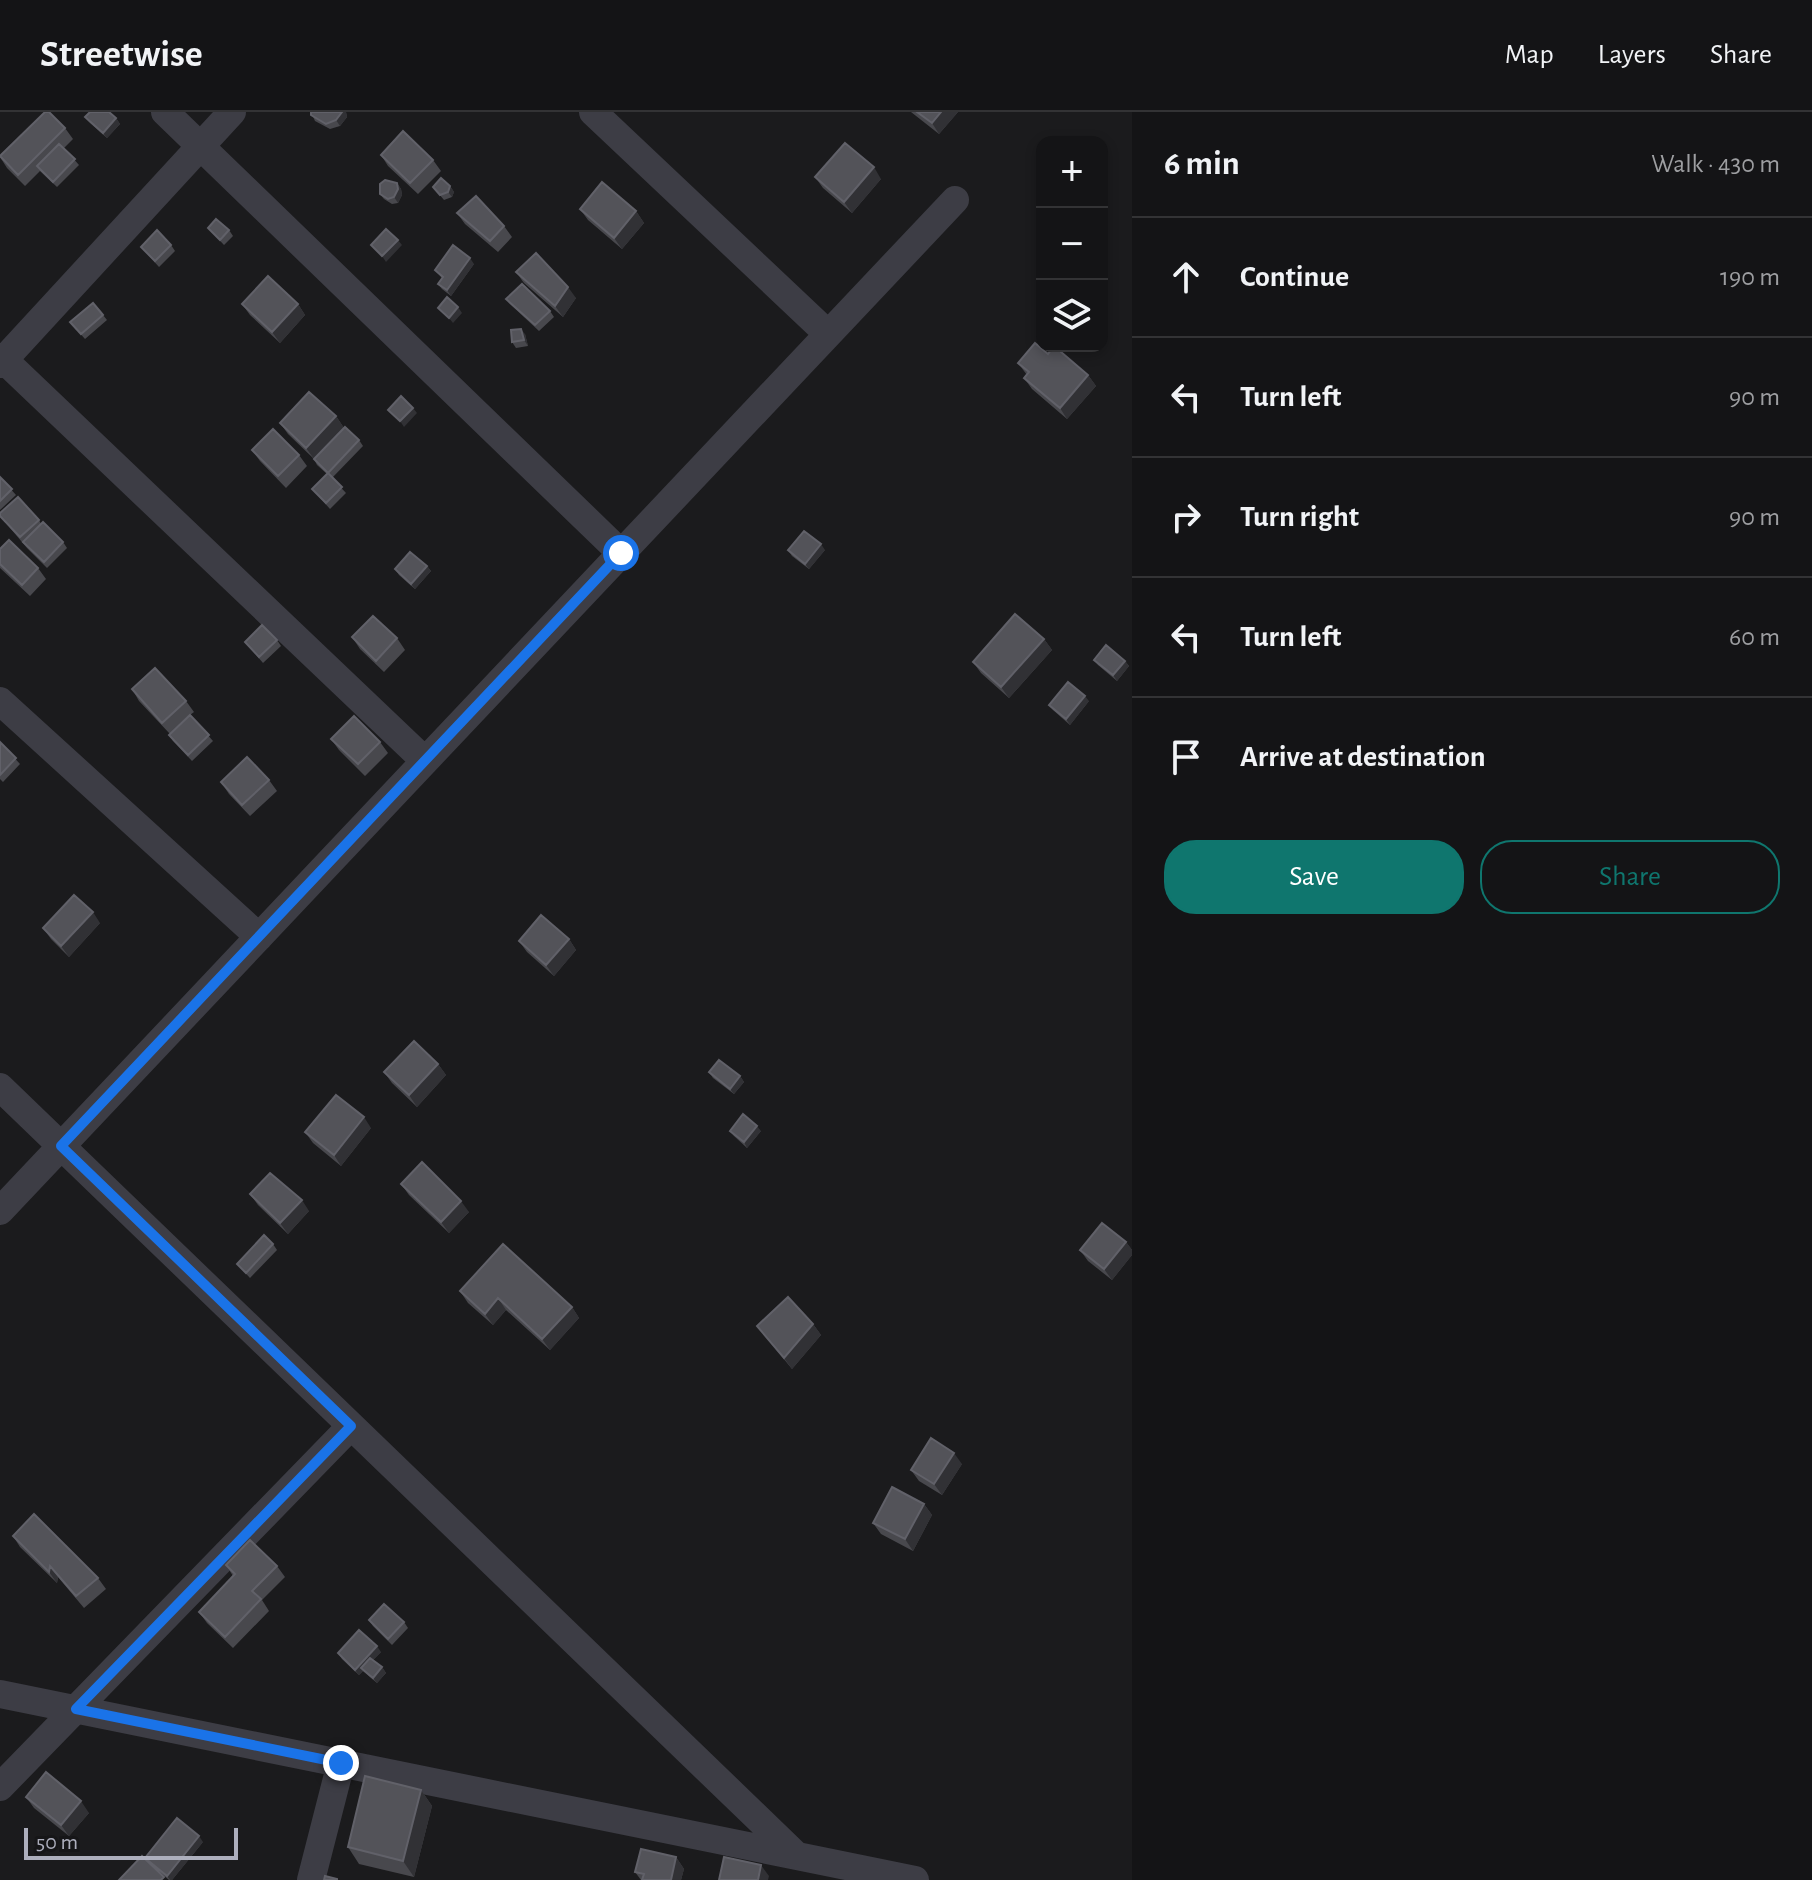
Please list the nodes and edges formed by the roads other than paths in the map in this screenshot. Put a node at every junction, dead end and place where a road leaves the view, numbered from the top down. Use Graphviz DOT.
graph roads {
  1 [pos="165,112"];
  2 [pos="232,112"];
  3 [pos="593,112"];
  4 [pos="199,147"];
  5 [pos="955,200"];
  6 [pos="828,334"];
  7 [pos="2,362"];
  8 [pos="621,553"];
  9 [pos="0,701"];
  10 [pos="425,761"];
  11 [pos="259,937"];
  12 [pos="0,1087"];
  13 [pos="61,1146"];
  14 [pos="0,1211"];
  15 [pos="351,1426"];
  16 [pos="0,1694"];
  17 [pos="76,1709"];
  18 [pos="341,1763"];
  19 [pos="0,1787"];
  20 [pos="797,1856"];
  21 [pos="311,1880"];
  22 [pos="915,1880"];
  1 -- 4 [label="street"];
  2 -- 4 [label="street"];
  3 -- 6 [label="street"];
  4 -- 7 [label="street"];
  4 -- 8 [label="street"];
  5 -- 6 [label="street"];
  6 -- 8 [label="street"];
  7 -- 10 [label="street"];
  8 -- 10 [label="street"];
  9 -- 11 [label="street"];
  10 -- 11 [label="street"];
  11 -- 13 [label="street"];
  12 -- 13 [label="street"];
  13 -- 14 [label="street"];
  13 -- 15 [label="street"];
  15 -- 17 [label="street"];
  15 -- 20 [label="street"];
  16 -- 17 [label="street"];
  17 -- 18 [label="street"];
  17 -- 19 [label="street"];
  18 -- 20 [label="street"];
  18 -- 21 [label="street"];
  20 -- 22 [label="street"];
}
